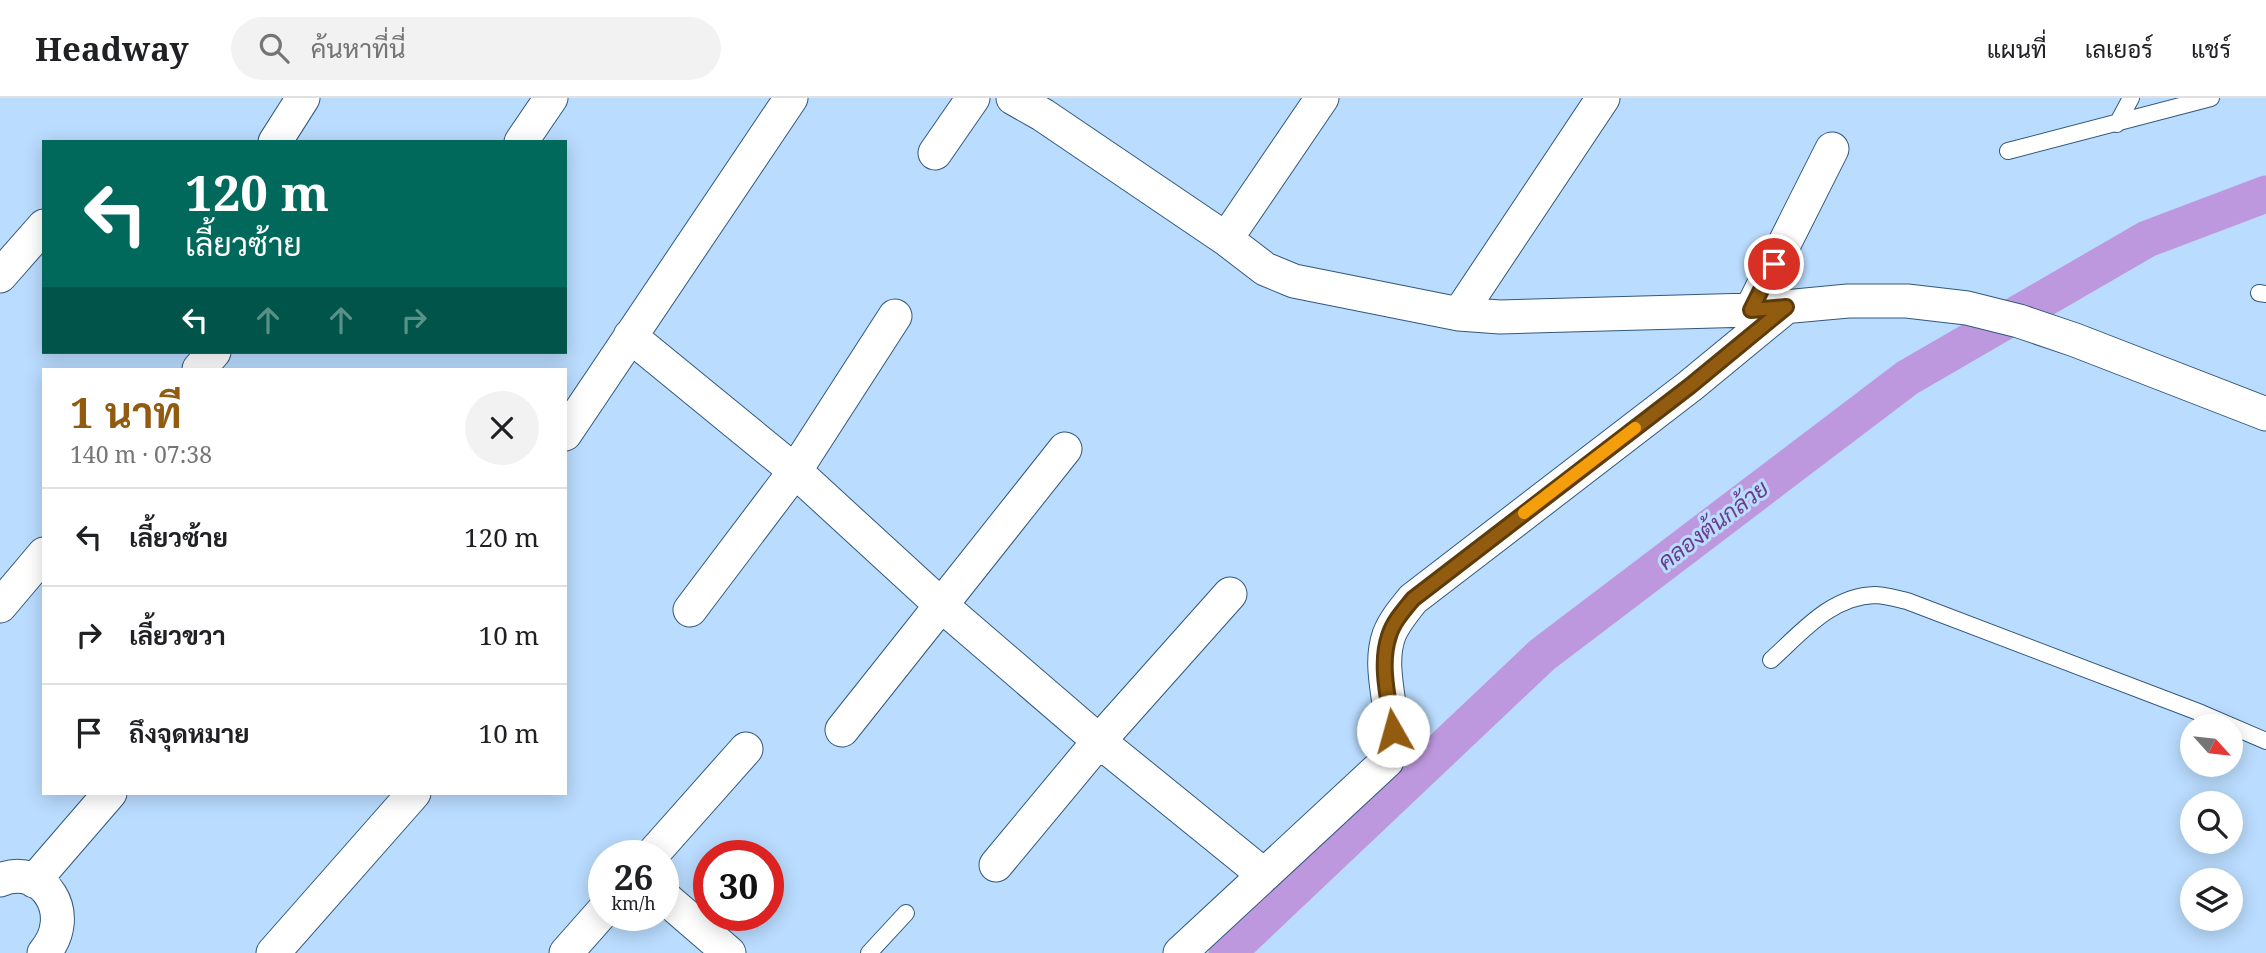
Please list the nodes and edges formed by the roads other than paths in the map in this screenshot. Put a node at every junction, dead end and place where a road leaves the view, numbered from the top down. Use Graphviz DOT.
graph roads {
  1 [pos="303,98"];
  2 [pos="551,98"];
  3 [pos="791,98"];
  4 [pos="973,98"];
  5 [pos="1013,98"];
  6 [pos="1322,98"];
  7 [pos="1603,98"];
  8 [pos="2132,98"];
  9 [pos="2211,98"];
  10 [pos="1049,107"];
  11 [pos="2117,124"];
  12 [pos="276,140"];
  13 [pos="522,140"];
  14 [pos="1832,149"];
  15 [pos="2008,151"];
  16 [pos="935,153"];
  17 [pos="42,228"];
  18 [pos="1226,239"];
  19 [pos="0,276"];
  20 [pos="1786,307"];
  21 [pos="1751,310"];
  22 [pos="1459,314"];
  23 [pos="895,316"];
  24 [pos="630,336"];
  25 [pos="212,354"];
  26 [pos="200,368"];
  27 [pos="2266,414"];
  28 [pos="567,431"];
  29 [pos="1065,449"];
  30 [pos="795,471"];
  31 [pos="42,556"];
  32 [pos="1230,594"];
  33 [pos="940,605"];
  34 [pos="0,606"];
  35 [pos="690,610"];
  36 [pos="1772,660"];
  37 [pos="842,730"];
  38 [pos="1099,741"];
  39 [pos="2266,741"];
  40 [pos="746,749"];
  41 [pos="108,795"];
  42 [pos="412,795"];
  43 [pos="665,840"];
  44 [pos="996,865"];
  45 [pos="1264,875"];
  46 [pos="0,880"];
  47 [pos="34,881"];
  48 [pos="679,909"];
  49 [pos="906,913"];
  50 [pos="588,928"];
  51 [pos="45,953"];
  52 [pos="273,953"];
  53 [pos="566,953"];
  54 [pos="729,953"];
  55 [pos="869,953"];
  56 [pos="1180,953"];
  1 -- 12 [label="street"];
  2 -- 13 [label="street"];
  3 -- 24 [label="street"];
  4 -- 16 [label="street"];
  5 -- 10 [label="street"];
  6 -- 18 [label="street"];
  7 -- 22 [label="street"];
  8 -- 11 [label="lane"];
  9 -- 11 [label="lane"];
  10 -- 18 [label="street"];
  11 -- 15 [label="lane"];
  14 -- 21 [label="street"];
  17 -- 19 [label="street"];
  18 -- 22 [label="street"];
  20 -- 21 [label="street"];
  20 -- 27 [label="street"];
  20 -- 45 [label="street"];
  21 -- 22 [label="street"];
  23 -- 30 [label="street"];
  24 -- 28 [label="street"];
  24 -- 30 [label="street"];
  25 -- 26 [label="street"];
  29 -- 33 [label="street"];
  30 -- 33 [label="street"];
  30 -- 35 [label="street"];
  31 -- 34 [label="street"];
  32 -- 38 [label="street"];
  33 -- 37 [label="street"];
  33 -- 38 [label="street"];
  36 -- 39 [label="lane"];
  38 -- 44 [label="street"];
  38 -- 45 [label="street"];
  40 -- 43 [label="street"];
  41 -- 47 [label="street"];
  42 -- 52 [label="street"];
  45 -- 56 [label="street"];
  46 -- 47 [label="street"];
  47 -- 51 [label="street"];
  48 -- 54 [label="street"];
  49 -- 55 [label="lane"];
  50 -- 53 [label="street"];
}
